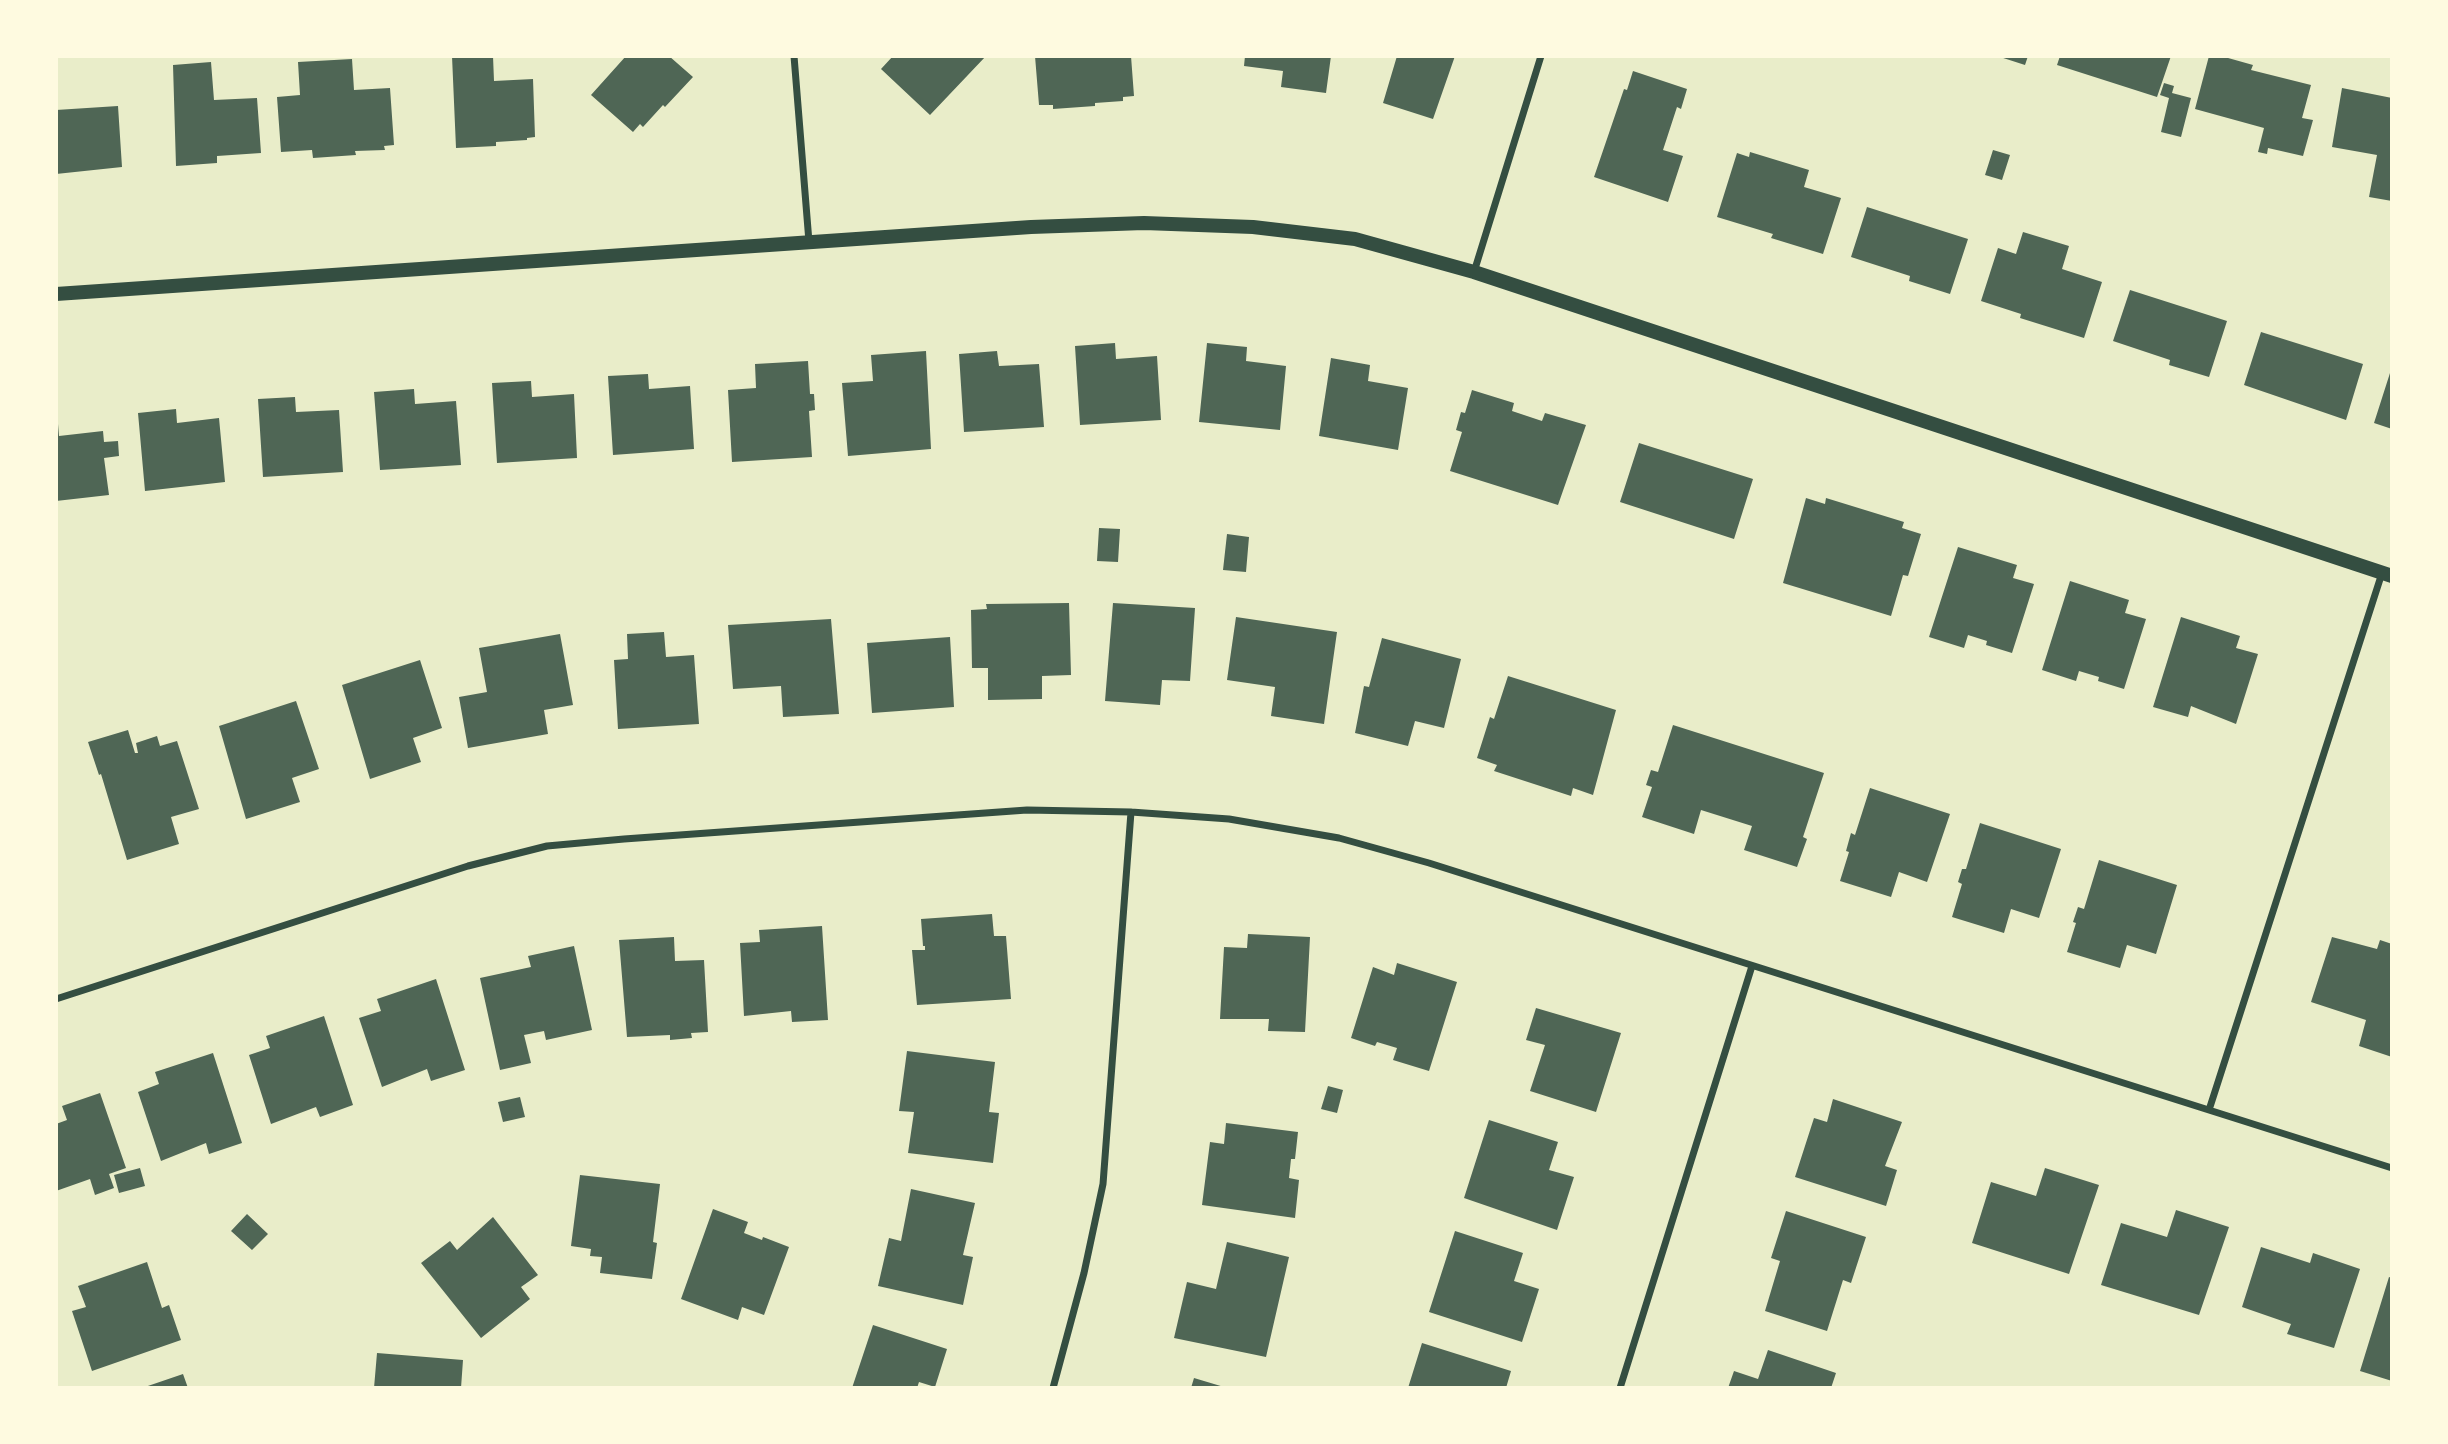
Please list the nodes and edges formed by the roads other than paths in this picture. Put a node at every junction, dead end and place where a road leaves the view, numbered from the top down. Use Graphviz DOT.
graph roads {
  1 [pos="794,56"];
  2 [pos="1541,56"];
  3 [pos="809,243"];
  4 [pos="1474,272"];
  5 [pos="56,294"];
  6 [pos="2387,575"];
  7 [pos="1131,812"];
  8 [pos="1752,966"];
  9 [pos="56,999"];
  10 [pos="2209,1110"];
  11 [pos="2392,1168"];
  12 [pos="1053,1388"];
  13 [pos="1620,1388"];
  1 -- 3 [label="street"];
  2 -- 4 [label="street"];
  3 -- 4 [label="main road"];
  3 -- 5 [label="main road"];
  4 -- 6 [label="main road"];
  6 -- 10 [label="street"];
  7 -- 8 [label="street"];
  7 -- 9 [label="street"];
  7 -- 12 [label="street"];
  8 -- 10 [label="street"];
  8 -- 13 [label="street"];
  10 -- 11 [label="street"];
}
